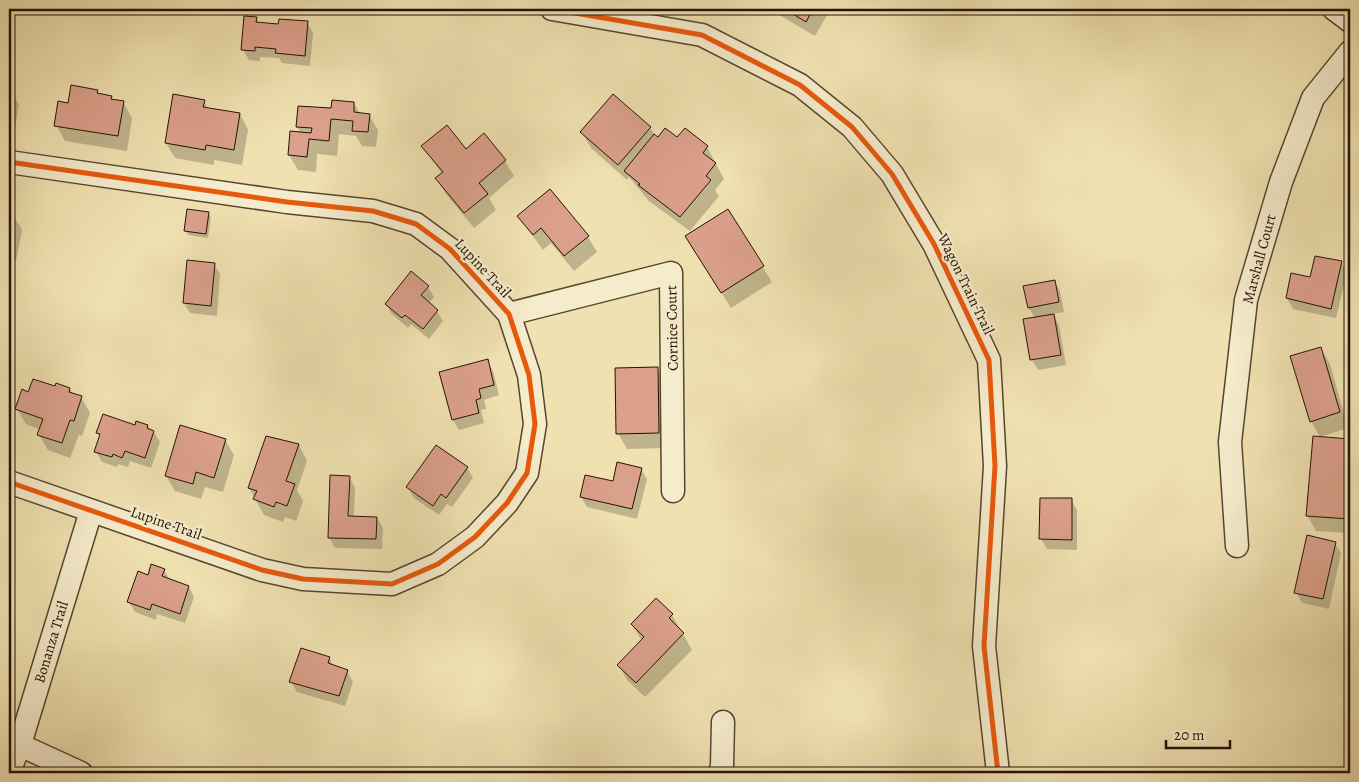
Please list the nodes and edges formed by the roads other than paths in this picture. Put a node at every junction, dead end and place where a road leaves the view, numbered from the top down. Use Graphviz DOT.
graph roads {
  1 [pos="552,9"];
  2 [pos="1334,9"];
  3 [pos="1350,21"];
  4 [pos="1350,52"];
  5 [pos="9,162"];
  6 [pos="508,314"];
  7 [pos="9,482"];
  8 [pos="674,491"];
  9 [pos="91,511"];
  10 [pos="1237,546"];
  11 [pos="723,722"];
  12 [pos="14,742"];
  13 [pos="9,772"];
  14 [pos="81,773"];
  15 [pos="720,773"];
  16 [pos="998,773"];
  1 -- 16 [label="street, Wagon Train Trail"];
  2 -- 3 [label="street"];
  4 -- 10 [label="street, Marshall Court"];
  5 -- 6 [label="street, Lupine Trail"];
  6 -- 8 [label="street, Cornice Court"];
  6 -- 9 [label="street, Lupine Trail"];
  7 -- 9 [label="street, Lupine Trail"];
  9 -- 12 [label="street, Bonanza Trail"];
  11 -- 15 [label="street"];
  12 -- 13 [label="street, Bonanza Trail"];
  12 -- 14 [label="street"];
}
